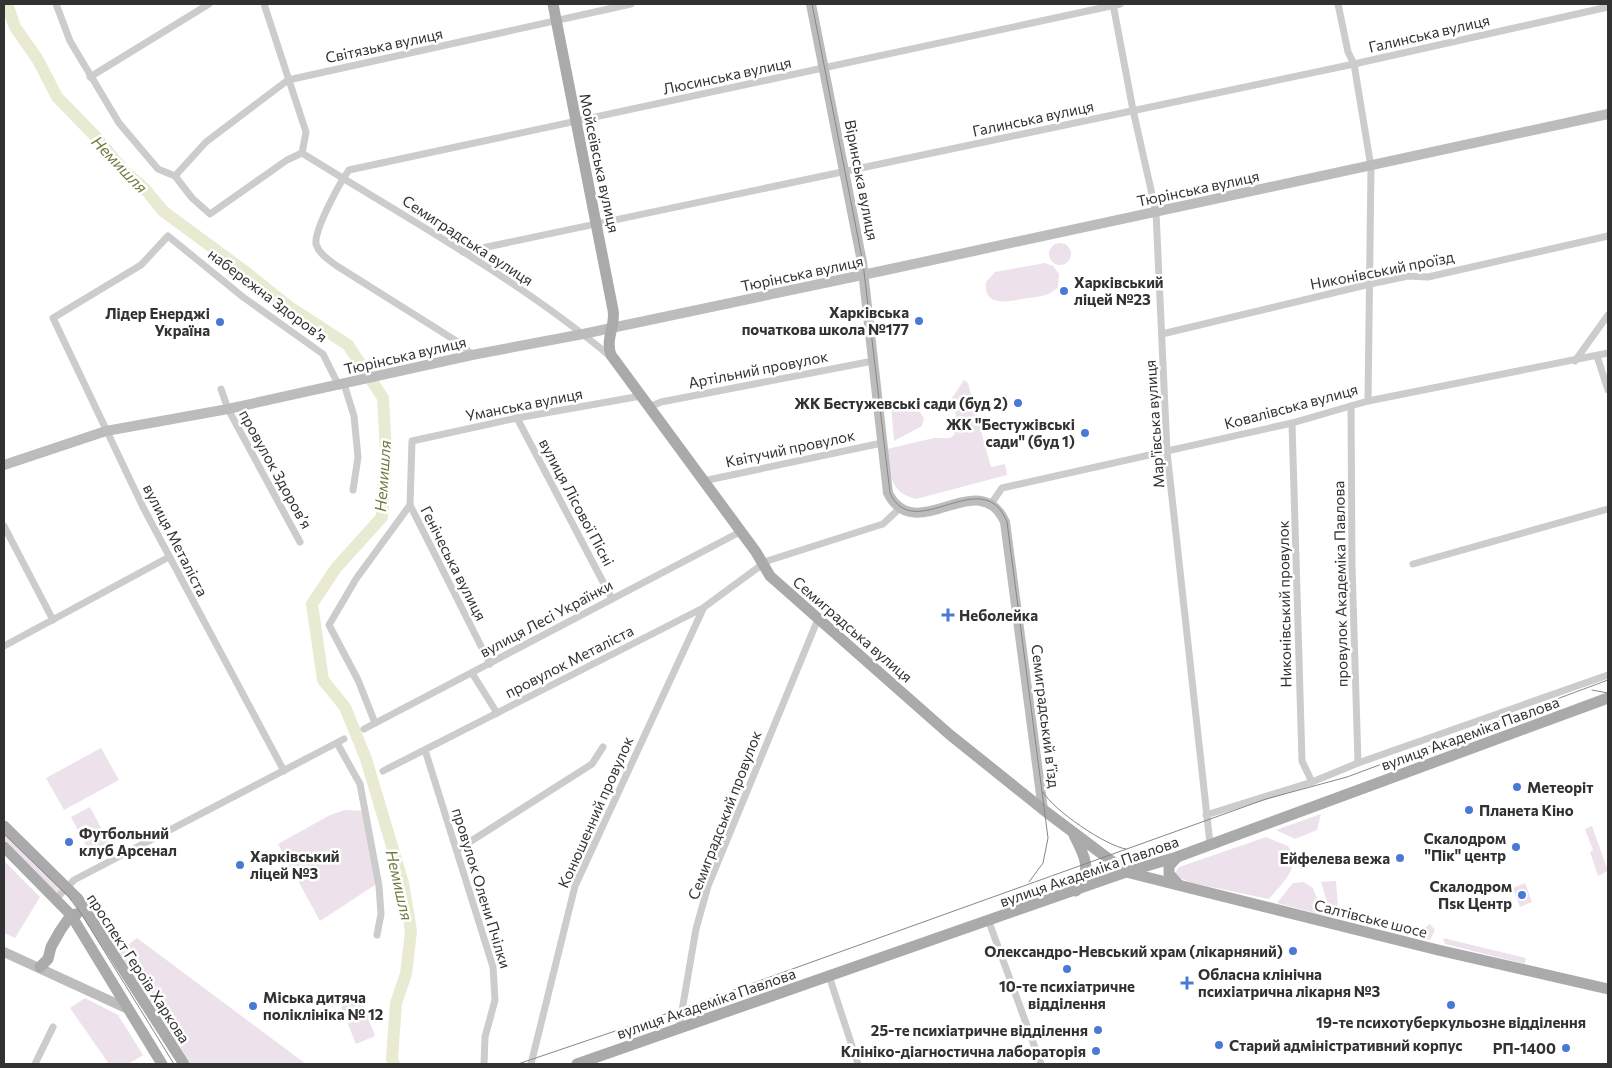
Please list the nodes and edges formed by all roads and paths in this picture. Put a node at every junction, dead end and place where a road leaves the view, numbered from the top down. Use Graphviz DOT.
graph roads {
  1 [pos="56,4"];
  2 [pos="209,4"];
  3 [pos="264,4"];
  4 [pos="553,4"];
  5 [pos="631,4"];
  6 [pos="811,4"];
  7 [pos="1116,4"];
  8 [pos="1338,4"];
  9 [pos="1608,7"];
  10 [pos="556,21"];
  11 [pos="1354,64"];
  12 [pos="825,68"];
  13 [pos="90,77"];
  14 [pos="288,80"];
  15 [pos="1133,110"];
  16 [pos="1608,114"];
  17 [pos="576,122"];
  18 [pos="302,153"];
  19 [pos="1372,167"];
  20 [pos="845,172"];
  21 [pos="175,176"];
  22 [pos="342,178"];
  23 [pos="1156,212"];
  24 [pos="597,223"];
  25 [pos="1608,236"];
  26 [pos="463,252"];
  27 [pos="863,275"];
  28 [pos="1370,284"];
  29 [pos="1608,315"];
  30 [pos="53,318"];
  31 [pos="612,327"];
  32 [pos="583,334"];
  33 [pos="1162,334"];
  34 [pos="1608,354"];
  35 [pos="472,355"];
  36 [pos="1597,356"];
  37 [pos="613,359"];
  38 [pos="1575,361"];
  39 [pos="873,362"];
  40 [pos="345,384"];
  41 [pos="221,389"];
  42 [pos="1608,390"];
  43 [pos="641,396"];
  44 [pos="1368,401"];
  45 [pos="1351,406"];
  46 [pos="650,407"];
  47 [pos="228,409"];
  48 [pos="517,418"];
  49 [pos="1292,423"];
  50 [pos="106,432"];
  51 [pos="412,442"];
  52 [pos="882,442"];
  53 [pos="1167,452"];
  54 [pos="4,465"];
  55 [pos="703,481"];
  56 [pos="353,490"];
  57 [pos="991,504"];
  58 [pos="410,505"];
  59 [pos="899,509"];
  60 [pos="1608,509"];
  61 [pos="4,526"];
  62 [pos="740,532"];
  63 [pos="300,542"];
  64 [pos="169,557"];
  65 [pos="762,564"];
  66 [pos="1413,564"];
  67 [pos="612,599"];
  68 [pos="703,608"];
  69 [pos="818,619"];
  70 [pos="53,620"];
  71 [pos="4,646"];
  72 [pos="490,664"];
  73 [pos="472,673"];
  74 [pos="1608,675"];
  75 [pos="1608,698"];
  76 [pos="497,713"];
  77 [pos="375,723"];
  78 [pos="364,729"];
  79 [pos="344,739"];
  80 [pos="337,743"];
  81 [pos="603,747"];
  82 [pos="425,750"];
  83 [pos="1358,763"];
  84 [pos="284,771"];
  85 [pos="383,771"];
  86 [pos="1312,782"];
  87 [pos="1043,810"];
  88 [pos="1206,815"];
  89 [pos="4,826"];
  90 [pos="1073,833"];
  91 [pos="1210,844"];
  92 [pos="4,848"];
  93 [pos="457,850"];
  94 [pos="1177,857"];
  95 [pos="1126,872"];
  96 [pos="67,886"];
  97 [pos="1180,886"];
  98 [pos="1076,891"];
  99 [pos="56,899"];
  100 [pos="71,915"];
  101 [pos="92,919"];
  102 [pos="989,922"];
  103 [pos="377,935"];
  104 [pos="4,952"];
  105 [pos="40,967"];
  106 [pos="829,976"];
  107 [pos="1608,989"];
  108 [pos="128,1009"];
  109 [pos="52,1027"];
  110 [pos="679,1028"];
  111 [pos="161,1029"];
  112 [pos="599,1060"];
  113 [pos="35,1064"];
  114 [pos="162,1064"];
  115 [pos="184,1064"];
  116 [pos="484,1064"];
  117 [pos="532,1064"];
  118 [pos="577,1064"];
  119 [pos="858,1064"];
  120 [pos="1041,1064"];
  1 -- 13 [label="street"];
  2 -- 13 [label="street"];
  3 -- 14 [label="street"];
  4 -- 10 [label="main road, Мойсеївська вулиця"];
  5 -- 10 [label="street, Світязька вулиця"];
  6 -- 12 [label="main road, Віринська вулиця"];
  7 -- 12 [label="street, Люсинська вулиця"];
  7 -- 15 [label="street, Мар'ївська вулиця"];
  8 -- 11 [label="street"];
  9 -- 11 [label="street, Галинська вулиця"];
  10 -- 14 [label="street, Світязька вулиця"];
  10 -- 17 [label="main road, Мойсеївська вулиця"];
  11 -- 15 [label="street, Галинська вулиця"];
  11 -- 19 [label="street"];
  12 -- 17 [label="street, Люсинська вулиця"];
  12 -- 20 [label="main road, Віринська вулиця"];
  13 -- 21 [label="street"];
  14 -- 18 [label="street"];
  14 -- 21 [label="street, Світязька вулиця"];
  15 -- 20 [label="street, Галинська вулиця"];
  15 -- 23 [label="street, Мар'ївська вулиця"];
  16 -- 19 [label="main road, Тюрінська вулиця"];
  17 -- 22 [label="street, Люсинська вулиця"];
  17 -- 24 [label="main road, Мойсеївська вулиця"];
  18 -- 21 [label="street"];
  18 -- 22 [label="street, Семиградська вулиця"];
  19 -- 23 [label="main road, Тюрінська вулиця"];
  19 -- 28 [label="street"];
  20 -- 24 [label="street, Галинська вулиця"];
  20 -- 27 [label="main road, Віринська вулиця"];
  22 -- 26 [label="street, Семиградська вулиця"];
  22 -- 35 [label="street"];
  23 -- 27 [label="main road, Тюрінська вулиця"];
  23 -- 33 [label="street, Мар'ївська вулиця"];
  24 -- 26 [label="street, Галинська вулиця"];
  24 -- 31 [label="main road, Мойсеївська вулиця"];
  25 -- 28 [label="street, Никонівський проїзд"];
  26 -- 32 [label="street, Семиградська вулиця"];
  27 -- 31 [label="main road, Тюрінська вулиця"];
  27 -- 39 [label="main road, Віринська вулиця"];
  28 -- 33 [label="street, Никонівський проїзд"];
  28 -- 44 [label="street"];
  29 -- 38 [label="street"];
  30 -- 40 [label="street, набережна Здоров’я"];
  30 -- 50 [label="street, вулиця Металіста"];
  31 -- 32 [label="main road, Тюрінська вулиця"];
  31 -- 37 [label="main road"];
  32 -- 35 [label="main road, Тюрінська вулиця"];
  32 -- 37 [label="street, Семиградська вулиця"];
  33 -- 53 [label="street, Мар'ївська вулиця"];
  34 -- 36 [label="street, Ковалівська вулиця"];
  35 -- 40 [label="main road, Тюрінська вулиця"];
  36 -- 38 [label="street, Ковалівська вулиця"];
  36 -- 42 [label="street"];
  37 -- 43 [label="main road, Семиградська вулиця"];
  38 -- 44 [label="street, Ковалівська вулиця"];
  39 -- 46 [label="street, Артільний провулок"];
  39 -- 52 [label="main road, Віринська вулиця"];
  40 -- 47 [label="main road, Тюрінська вулиця"];
  40 -- 56 [label="street, набережна Здоров’я"];
  41 -- 47 [label="street, провулок Здоров’я"];
  43 -- 46 [label="main road, Семиградська вулиця"];
  43 -- 48 [label="street, Уманська вулиця"];
  44 -- 45 [label="street, Ковалівська вулиця"];
  45 -- 49 [label="street, Ковалівська вулиця"];
  45 -- 83 [label="street, провулок Академіка Павлова"];
  46 -- 55 [label="main road, Семиградська вулиця"];
  47 -- 50 [label="main road, Тюрінська вулиця"];
  47 -- 63 [label="street, провулок Здоров’я"];
  48 -- 51 [label="street, Уманська вулиця"];
  48 -- 67 [label="street, вулиця Лісової Пісні"];
  49 -- 53 [label="street, Ковалівська вулиця"];
  49 -- 86 [label="street, Никонівський провулок"];
  50 -- 54 [label="main road, Тюрінська вулиця"];
  50 -- 64 [label="street, вулиця Металіста"];
  51 -- 58 [label="street, Генічеська вулиця"];
  52 -- 55 [label="street, Квітучий провулок"];
  52 -- 59 [label="main road, Віринська вулиця"];
  53 -- 57 [label="street, Ковалівська вулиця"];
  53 -- 88 [label="street, Мар'ївська вулиця"];
  55 -- 62 [label="main road, Семиградська вулиця"];
  57 -- 59 [label="main road"];
  57 -- 87 [label="main road, Семиградський в’їзд"];
  58 -- 72 [label="street, Генічеська вулиця"];
  58 -- 77 [label="street"];
  59 -- 65 [label="street"];
  60 -- 66 [label="street"];
  61 -- 70 [label="street"];
  62 -- 65 [label="main road, Семиградська вулиця"];
  62 -- 67 [label="street, вулиця Лесі Українки"];
  64 -- 70 [label="street"];
  64 -- 84 [label="street, вулиця Металіста"];
  65 -- 68 [label="street, провулок Металіста"];
  65 -- 69 [label="main road, Семиградська вулиця"];
  67 -- 72 [label="street, вулиця Лесі Українки"];
  68 -- 76 [label="street, провулок Металіста"];
  68 -- 117 [label="street, Конюшенний провулок"];
  69 -- 87 [label="main road, Семиградська вулиця"];
  69 -- 110 [label="street, Семиградський провулок"];
  70 -- 71 [label="street"];
  72 -- 73 [label="street, вулиця Лесі Українки"];
  73 -- 76 [label="street"];
  73 -- 77 [label="street, вулиця Лесі Українки"];
  74 -- 83 [label="street, вулиця Академіка Павлова"];
  75 -- 91 [label="main road, вулиця Академіка Павлова"];
  76 -- 82 [label="street, провулок Металіста"];
  77 -- 78 [label="street, вулиця Лесі Українки"];
  79 -- 80 [label="street"];
  80 -- 84 [label="street"];
  80 -- 103 [label="street"];
  81 -- 93 [label="street"];
  82 -- 85 [label="street, провулок Металіста"];
  82 -- 93 [label="street, провулок Олени Пчілки"];
  83 -- 86 [label="street, вулиця Академіка Павлова"];
  84 -- 96 [label="street"];
  86 -- 88 [label="street, вулиця Академіка Павлова"];
  87 -- 90 [label="main road, Семиградська вулиця"];
  88 -- 91 [label="street, Мар'ївська вулиця"];
  89 -- 96 [label="main road, проспект Героїв Харкова"];
  90 -- 95 [label="main road, Семиградська вулиця"];
  90 -- 98 [label="main road"];
  91 -- 94 [label="main road, вулиця Академіка Павлова"];
  92 -- 99 [label="main road, проспект Героїв Харкова"];
  93 -- 116 [label="street, провулок Олени Пчілки"];
  94 -- 95 [label="main road, вулиця Академіка Павлова"];
  94 -- 97 [label="main road"];
  95 -- 97 [label="main road, Салтівське шосе"];
  95 -- 98 [label="main road, вулиця Академіка Павлова"];
  96 -- 99 [label="street"];
  96 -- 101 [label="main road, проспект Героїв Харкова"];
  97 -- 107 [label="main road, Салтівське шосе"];
  98 -- 102 [label="main road, вулиця Академіка Павлова"];
  99 -- 100 [label="main road, проспект Героїв Харкова"];
  100 -- 101 [label="main road"];
  100 -- 105 [label="main road"];
  100 -- 108 [label="main road, проспект Героїв Харкова"];
  101 -- 111 [label="main road, проспект Героїв Харкова"];
  102 -- 106 [label="main road, вулиця Академіка Павлова"];
  102 -- 120 [label="street"];
  104 -- 105 [label="main road"];
  105 -- 108 [label="main road"];
  106 -- 110 [label="main road, вулиця Академіка Павлова"];
  106 -- 119 [label="street"];
  108 -- 111 [label="main road"];
  108 -- 114 [label="main road, проспект Героїв Харкова"];
  109 -- 113 [label="street"];
  110 -- 112 [label="main road, вулиця Академіка Павлова"];
  111 -- 115 [label="main road, проспект Героїв Харкова"];
  112 -- 118 [label="main road, вулиця Академіка Павлова"];
}
